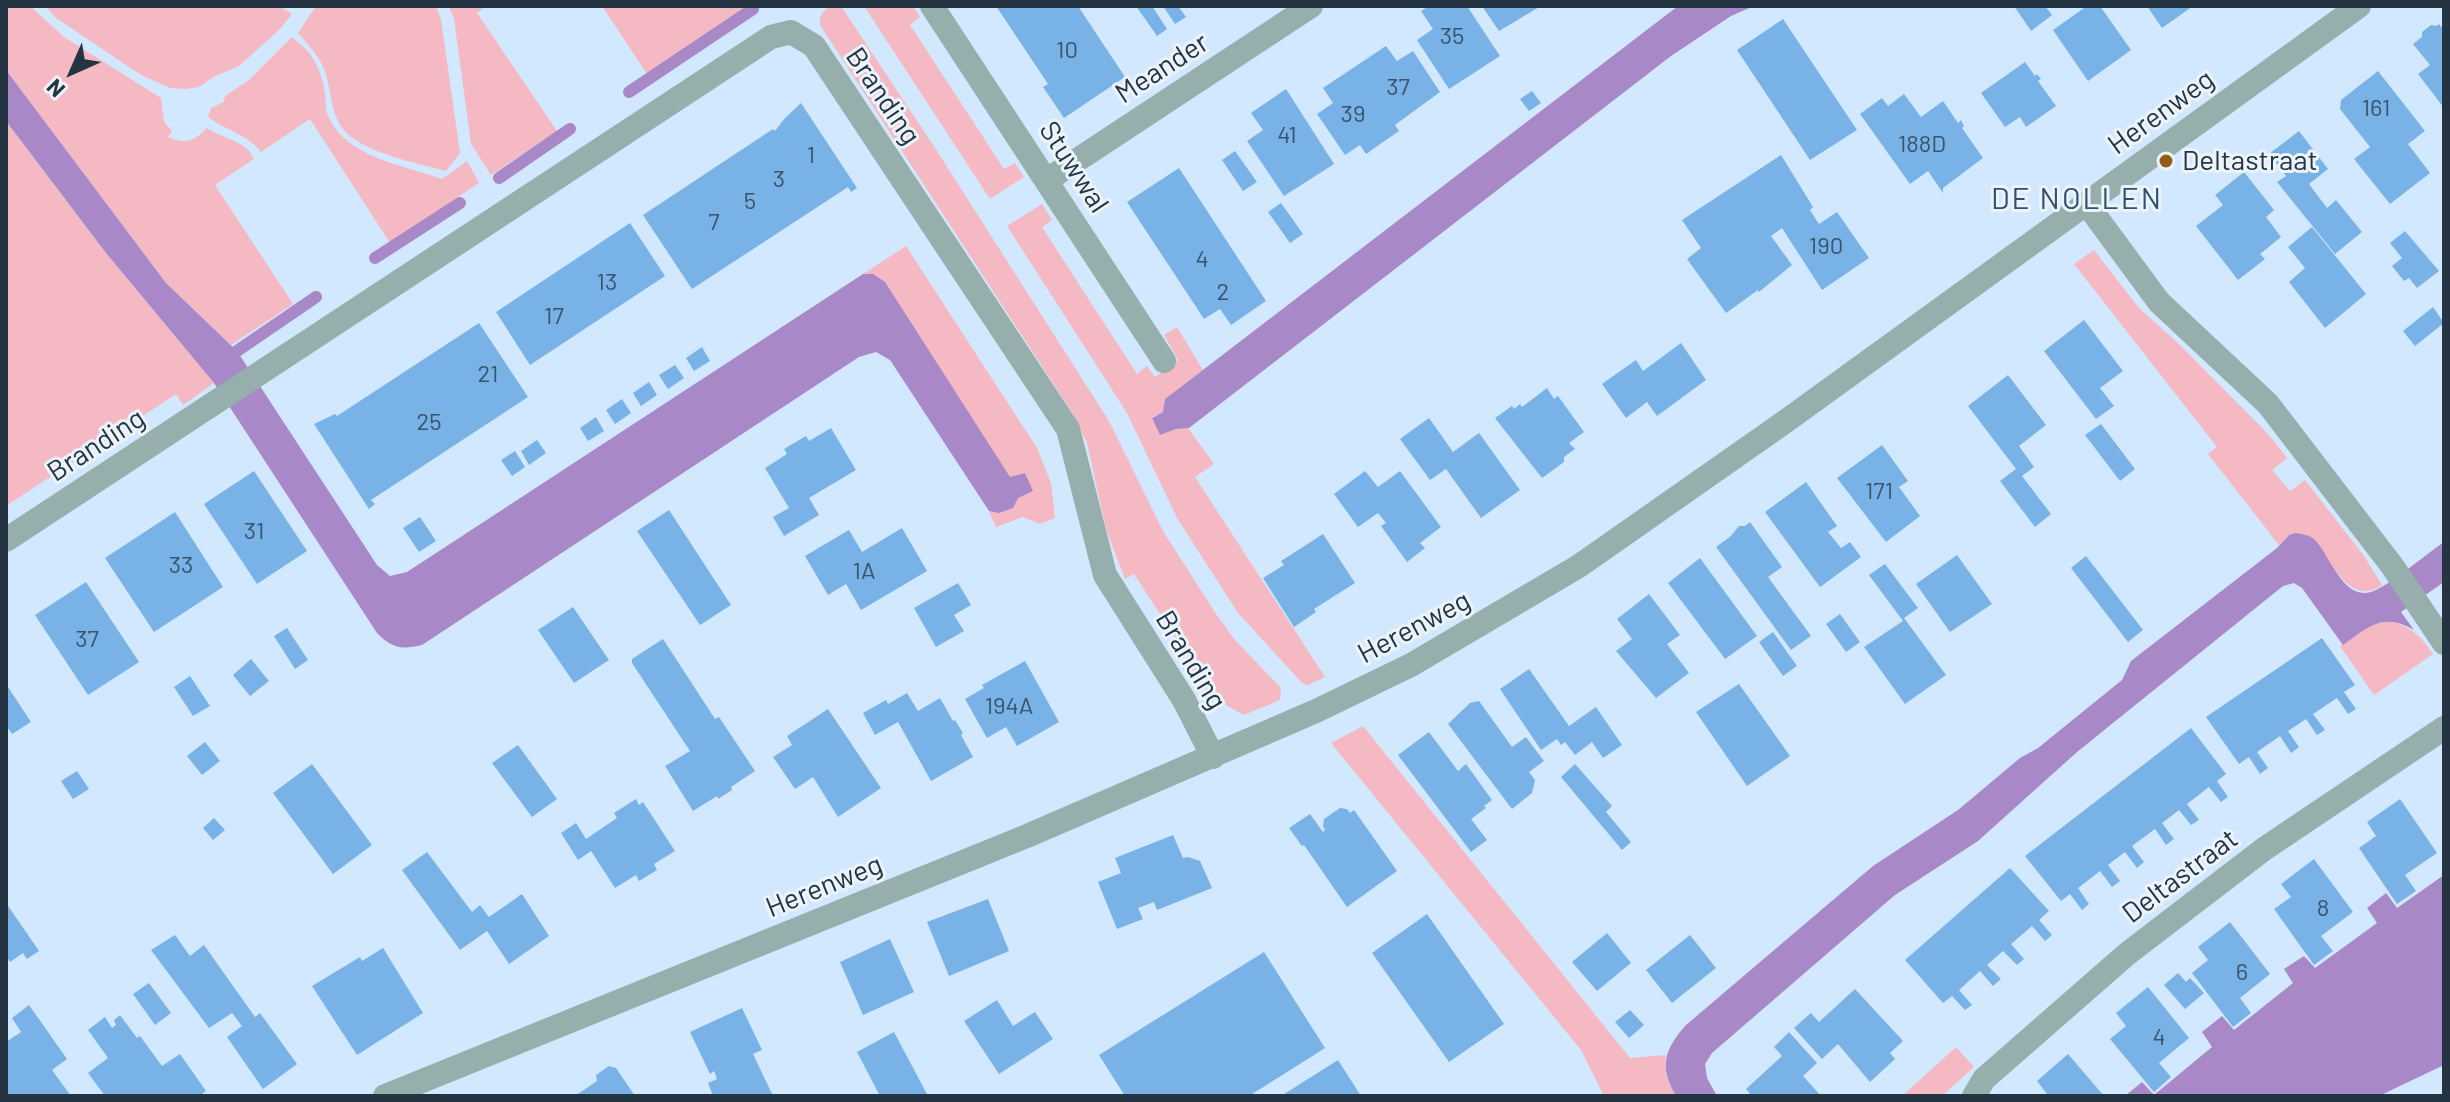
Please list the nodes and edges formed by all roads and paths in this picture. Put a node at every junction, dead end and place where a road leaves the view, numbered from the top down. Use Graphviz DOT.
graph roads {
  1 [pos="932,6"];
  2 [pos="1311,6"];
  3 [pos="2359,6"];
  4 [pos="1047,180"];
  5 [pos="2086,203"];
  6 [pos="1164,361"];
  7 [pos="6,540"];
  8 [pos="2439,635"];
  9 [pos="2444,728"];
  10 [pos="1213,757"];
  11 [pos="385,1096"];
  12 [pos="1974,1096"];
  1 -- 4 [label="street, Stuwwal"];
  2 -- 4 [label="street, Meander"];
  3 -- 5 [label="street, Herenweg"];
  4 -- 6 [label="street, Stuwwal"];
  5 -- 8 [label="street"];
  5 -- 10 [label="street, Herenweg"];
  7 -- 10 [label="street, Branding"];
  9 -- 12 [label="street, Deltastraat"];
  10 -- 11 [label="street, Herenweg"];
}
